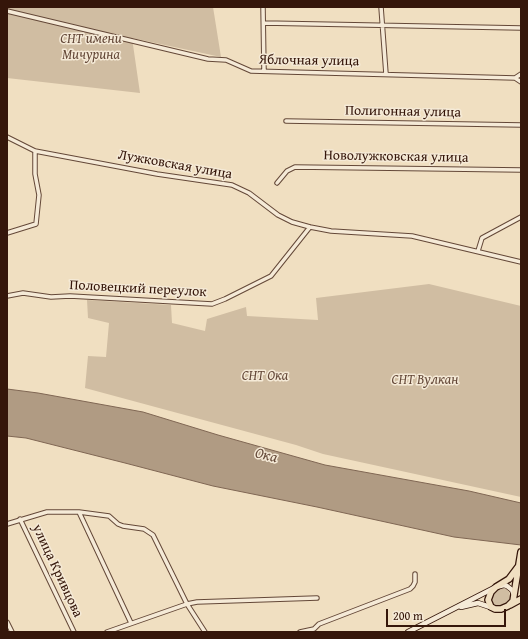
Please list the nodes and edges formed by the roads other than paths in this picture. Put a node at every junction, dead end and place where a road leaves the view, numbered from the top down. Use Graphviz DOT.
graph roads {
  1 [pos="263,7"];
  2 [pos="381,7"];
  3 [pos="7,10"];
  4 [pos="264,23"];
  5 [pos="382,25"];
  6 [pos="521,28"];
  7 [pos="264,71"];
  8 [pos="386,74"];
  9 [pos="521,74"];
  10 [pos="515,78"];
  11 [pos="521,82"];
  12 [pos="286,121"];
  13 [pos="521,125"];
  14 [pos="8,139"];
  15 [pos="35,151"];
  16 [pos="521,170"];
  17 [pos="277,183"];
  18 [pos="521,217"];
  19 [pos="310,227"];
  20 [pos="7,233"];
  21 [pos="478,251"];
  22 [pos="521,262"];
  23 [pos="7,296"];
  24 [pos="79,512"];
  25 [pos="20,519"];
  26 [pos="7,524"];
  27 [pos="521,552"];
  28 [pos="518,566"];
  29 [pos="415,574"];
  30 [pos="521,575"];
  31 [pos="519,579"];
  32 [pos="504,583"];
  33 [pos="496,587"];
  34 [pos="514,597"];
  35 [pos="317,598"];
  36 [pos="521,599"];
  37 [pos="186,604"];
  38 [pos="508,606"];
  39 [pos="456,608"];
  40 [pos="494,609"];
  41 [pos="7,622"];
  42 [pos="131,624"];
  43 [pos="12,632"];
  44 [pos="74,632"];
  45 [pos="107,632"];
  46 [pos="205,632"];
  47 [pos="300,632"];
  48 [pos="408,632"];
  1 -- 4 [label="street"];
  2 -- 5 [label="street"];
  3 -- 7 [label="street, Яблочная улица"];
  4 -- 5 [label="street"];
  4 -- 7 [label="street"];
  5 -- 6 [label="street"];
  5 -- 8 [label="street"];
  7 -- 8 [label="street, Яблочная улица"];
  8 -- 10 [label="street, Яблочная улица"];
  9 -- 10 [label="street"];
  10 -- 11 [label="street"];
  12 -- 13 [label="street, Полигонная улица"];
  14 -- 15 [label="street, Лужковская улица"];
  15 -- 19 [label="street, Лужковская улица"];
  15 -- 20 [label="street"];
  16 -- 17 [label="street, Новолужковская улица"];
  18 -- 21 [label="street"];
  19 -- 21 [label="street, Лужковская улица"];
  19 -- 23 [label="street, Половецкий переулок"];
  21 -- 22 [label="street, Лужковская улица"];
  24 -- 25 [label="street"];
  24 -- 37 [label="street"];
  24 -- 42 [label="street"];
  25 -- 26 [label="street"];
  25 -- 44 [label="street, улица Кривцова"];
  27 -- 28 [label="highway"];
  28 -- 30 [label="highway"];
  28 -- 31 [label="highway"];
  28 -- 32 [label="highway"];
  29 -- 47 [label="street"];
  31 -- 32 [label="highway"];
  31 -- 34 [label="highway"];
  32 -- 33 [label="highway"];
  33 -- 34 [label="main road"];
  33 -- 39 [label="main road"];
  33 -- 40 [label="highway"];
  34 -- 38 [label="highway"];
  35 -- 37 [label="street"];
  36 -- 38 [label="highway"];
  37 -- 42 [label="street"];
  37 -- 46 [label="street"];
  38 -- 40 [label="highway"];
  39 -- 40 [label="main road"];
  39 -- 48 [label="main road"];
  41 -- 43 [label="street"];
  42 -- 45 [label="street"];
}
